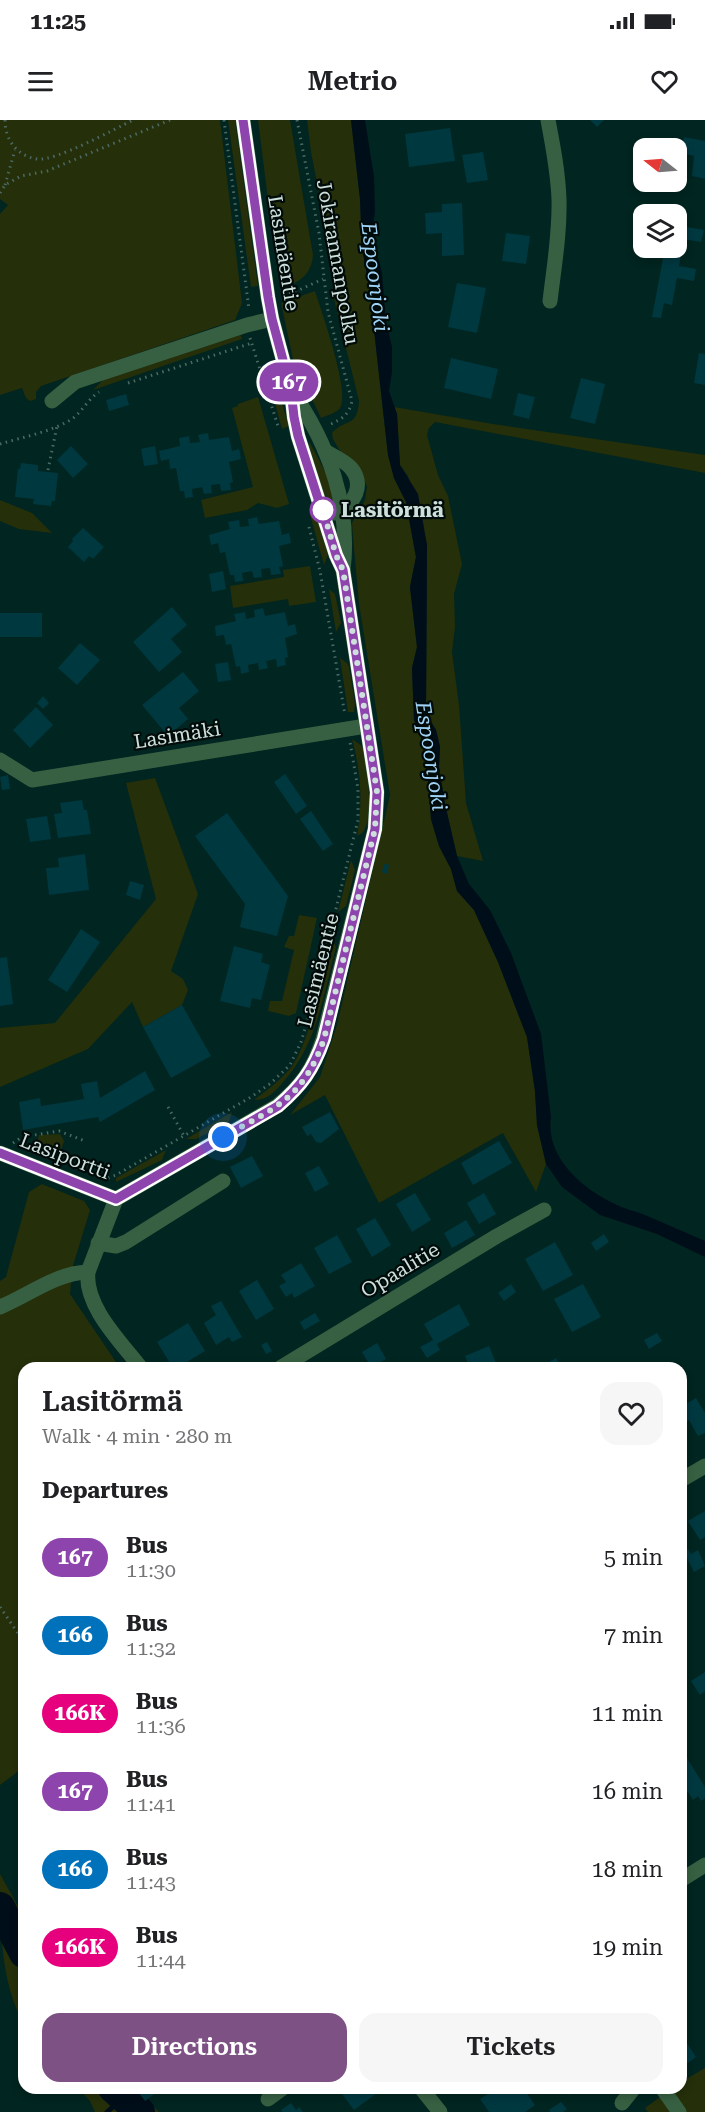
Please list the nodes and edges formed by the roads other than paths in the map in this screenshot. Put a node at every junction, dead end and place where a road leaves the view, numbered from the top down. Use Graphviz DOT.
graph roads {
  1 [pos="243,120"];
  2 [pos="548,120"];
  3 [pos="550,301"];
  4 [pos="272,319"];
  5 [pos="291,390"];
  6 [pos="52,401"];
  7 [pos="342,510"];
  8 [pos="323,512"];
  9 [pos="343,570"];
  10 [pos="366,726"];
  11 [pos="0,760"];
  12 [pos="5,1149"];
  13 [pos="223,1181"];
  14 [pos="116,1199"];
  15 [pos="544,1210"];
  16 [pos="98,1243"];
  17 [pos="88,1272"];
  18 [pos="0,1307"];
  19 [pos="137,1362"];
  20 [pos="290,1362"];
  21 [pos="705,1466"];
  22 [pos="687,1476"];
  23 [pos="705,1865"];
  24 [pos="687,1876"];
  25 [pos="275,2094"];
  26 [pos="426,2094"];
  27 [pos="629,2094"];
  28 [pos="666,2094"];
  29 [pos="268,2099"];
  30 [pos="622,2103"];
  31 [pos="440,2112"];
  32 [pos="679,2112"];
  1 -- 4 [label="street, Lasimäentie"];
  2 -- 3 [label="street"];
  4 -- 5 [label="street, Lasimäentie"];
  4 -- 6 [label="street"];
  5 -- 7 [label="street, Lasimäentie"];
  5 -- 8 [label="street, Lasimäentie"];
  7 -- 8 [label="street"];
  7 -- 9 [label="street, Lasimäentie"];
  8 -- 9 [label="street, Lasimäentie"];
  9 -- 10 [label="street, Lasimäentie"];
  10 -- 11 [label="street, Lasimäki"];
  10 -- 14 [label="street, Lasimäentie"];
  12 -- 14 [label="street, Lasiportti"];
  13 -- 16 [label="street"];
  14 -- 16 [label="street"];
  15 -- 20 [label="street, Opaalitie"];
  16 -- 17 [label="street"];
  17 -- 18 [label="street"];
  17 -- 19 [label="street"];
  21 -- 22 [label="street"];
  23 -- 24 [label="street"];
  25 -- 29 [label="street"];
  26 -- 31 [label="street"];
  27 -- 30 [label="street"];
  28 -- 32 [label="street"];
}
